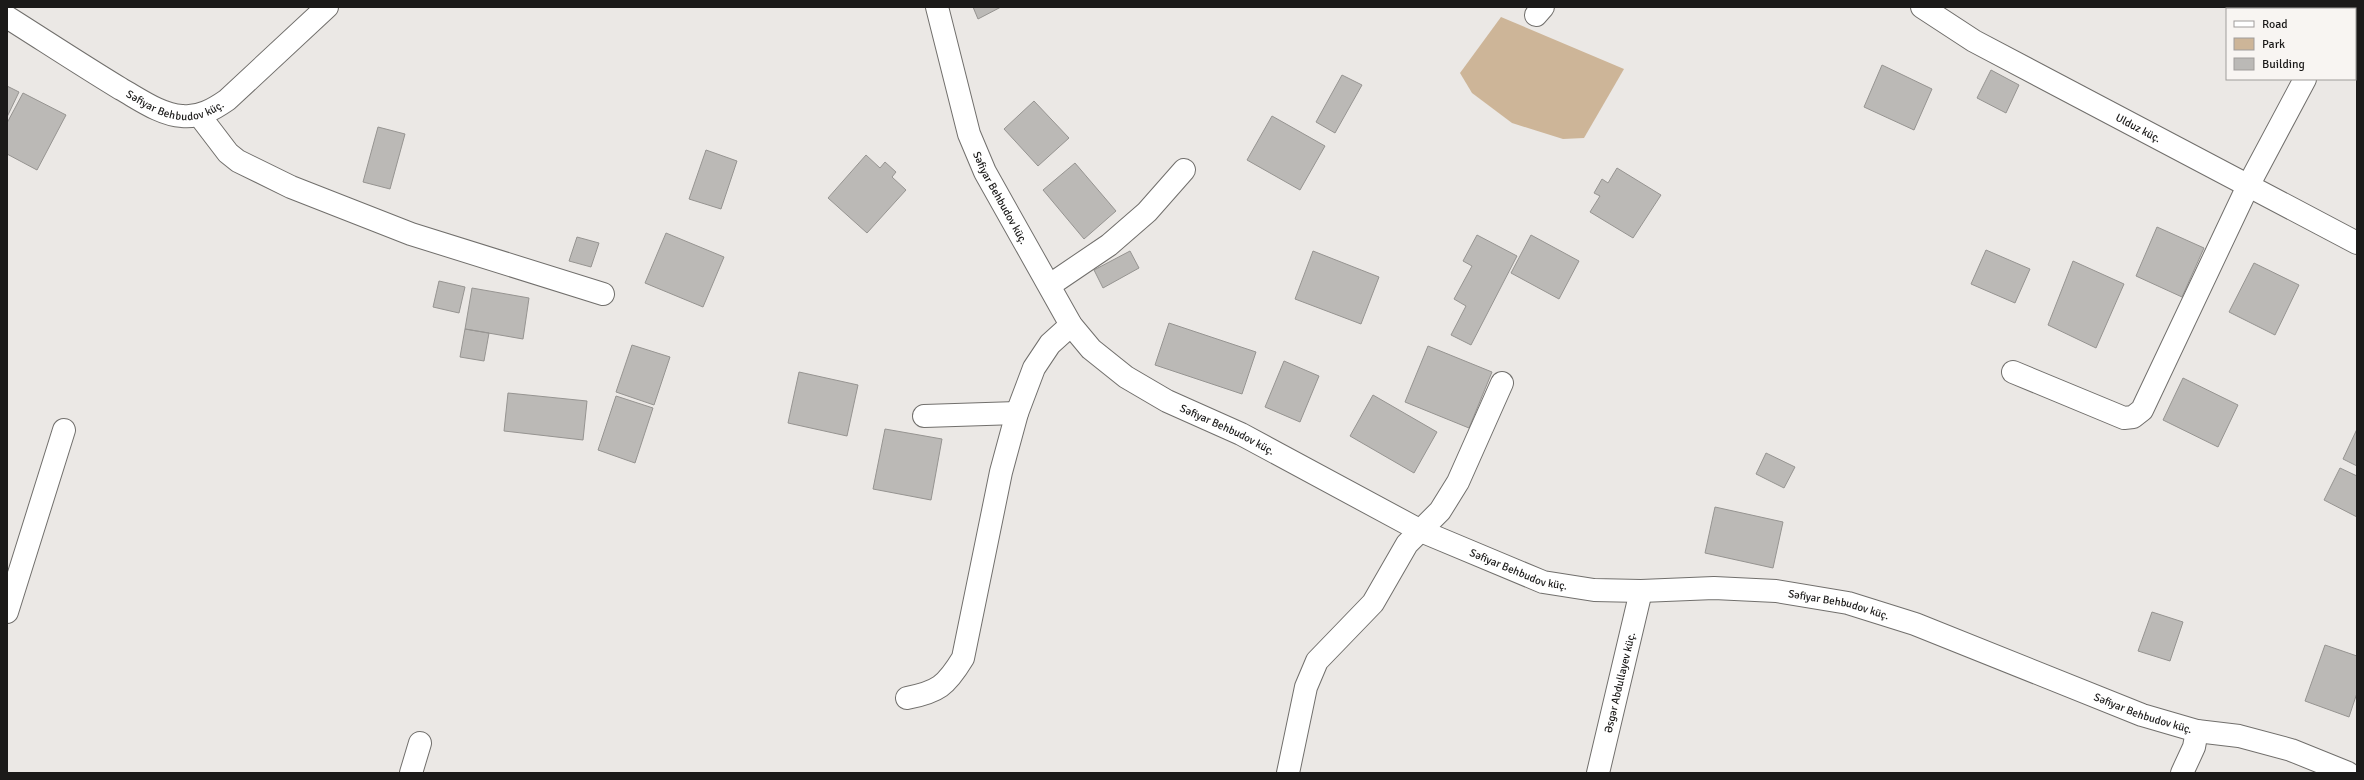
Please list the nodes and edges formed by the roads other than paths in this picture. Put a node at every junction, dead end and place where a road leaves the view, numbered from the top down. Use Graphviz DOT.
graph roads {
  1 [pos="327,7"];
  2 [pos="938,7"];
  3 [pos="1922,7"];
  4 [pos="7,17"];
  5 [pos="2304,80"];
  6 [pos="199,115"];
  7 [pos="1184,170"];
  8 [pos="2248,186"];
  9 [pos="2357,243"];
  10 [pos="1050,285"];
  11 [pos="603,294"];
  12 [pos="1071,325"];
  13 [pos="2012,372"];
  14 [pos="1502,383"];
  15 [pos="1017,413"];
  16 [pos="924,416"];
  17 [pos="64,430"];
  18 [pos="1421,531"];
  19 [pos="1641,591"];
  20 [pos="7,612"];
  21 [pos="907,698"];
  22 [pos="2196,731"];
  23 [pos="420,743"];
  24 [pos="411,773"];
  25 [pos="1288,773"];
  26 [pos="1598,773"];
  27 [pos="2182,773"];
  28 [pos="2348,773"];
  1 -- 6 [label="street, Səfiyar Behbudov küç."];
  2 -- 10 [label="street, Səfiyar Behbudov küç."];
  3 -- 8 [label="street, Ulduz küç."];
  4 -- 6 [label="street, Səfiyar Behbudov küç."];
  5 -- 8 [label="street"];
  6 -- 11 [label="street"];
  7 -- 10 [label="street"];
  8 -- 9 [label="street, Ulduz küç."];
  8 -- 13 [label="street"];
  10 -- 12 [label="street, Səfiyar Behbudov küç."];
  12 -- 15 [label="street"];
  12 -- 18 [label="street, Səfiyar Behbudov küç."];
  14 -- 18 [label="street"];
  15 -- 16 [label="street"];
  15 -- 21 [label="street"];
  17 -- 20 [label="street"];
  18 -- 19 [label="street, Səfiyar Behbudov küç."];
  18 -- 25 [label="street"];
  19 -- 22 [label="street, Səfiyar Behbudov küç."];
  19 -- 26 [label="street, Əsgər Abdullayev küç."];
  22 -- 27 [label="street"];
  22 -- 28 [label="street, Səfiyar Behbudov küç."];
  23 -- 24 [label="street"];
}
